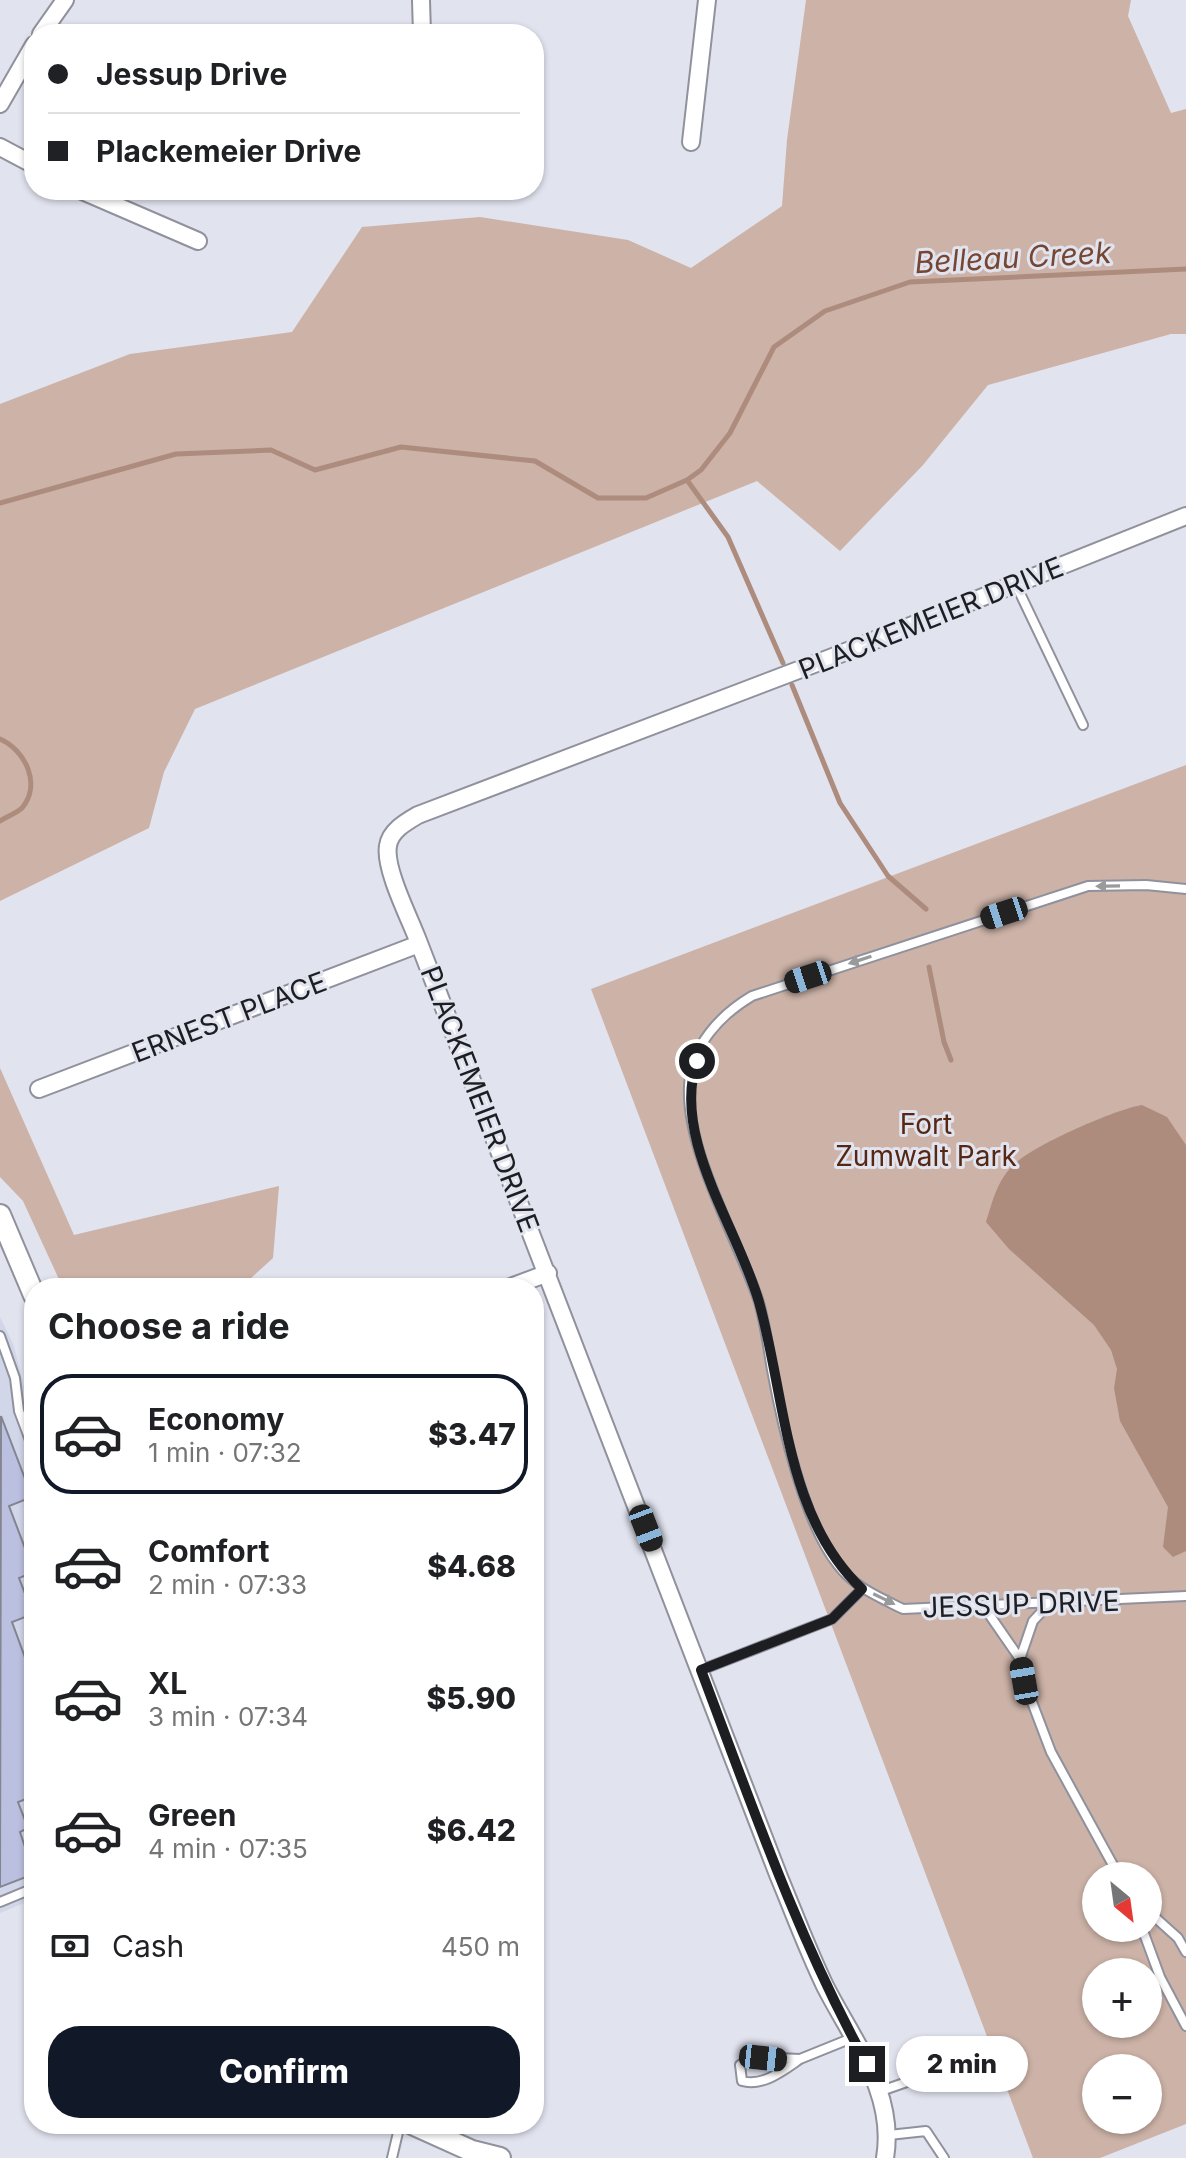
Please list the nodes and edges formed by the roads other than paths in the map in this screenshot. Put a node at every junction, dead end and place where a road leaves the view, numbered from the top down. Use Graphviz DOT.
graph roads {
  1 [pos="65,0"];
  2 [pos="421,0"];
  3 [pos="707,0"];
  4 [pos="48,24"];
  5 [pos="422,24"];
  6 [pos="24,62"];
  7 [pos="0,104"];
  8 [pos="691,142"];
  9 [pos="0,147"];
  10 [pos="24,160"];
  11 [pos="103,200"];
  12 [pos="198,241"];
  13 [pos="1186,516"];
  14 [pos="1016,585"];
  15 [pos="1083,725"];
  16 [pos="1186,889"];
  17 [pos="419,944"];
  18 [pos="39,1089"];
  19 [pos="0,1215"];
  20 [pos="548,1273"];
  21 [pos="27,1278"];
  22 [pos="535,1278"];
  23 [pos="0,1336"];
  24 [pos="24,1424"];
  25 [pos="862,1589"];
  26 [pos="1186,1596"];
  27 [pos="1050,1603"];
  28 [pos="984,1607"];
  29 [pos="1020,1659"];
  30 [pos="701,1670"];
  31 [pos="1111,1862"];
  32 [pos="24,1892"];
  33 [pos="0,1902"];
  34 [pos="1162,1924"];
  35 [pos="1147,1942"];
  36 [pos="1186,1952"];
  37 [pos="1186,2026"];
  38 [pos="852,2038"];
  39 [pos="800,2059"];
  40 [pos="947,2068"];
  41 [pos="881,2091"];
  42 [pos="398,2134"];
  43 [pos="434,2134"];
  44 [pos="889,2135"];
  45 [pos="392,2158"];
  46 [pos="500,2158"];
  47 [pos="885,2158"];
  48 [pos="944,2158"];
  1 -- 4 [label="street"];
  2 -- 5 [label="street"];
  3 -- 8 [label="street"];
  6 -- 7 [label="street"];
  9 -- 10 [label="street"];
  11 -- 12 [label="street"];
  13 -- 14 [label="street, PLACKEMEIER DRIVE"];
  14 -- 15 [label="lane"];
  14 -- 17 [label="street, PLACKEMEIER DRIVE"];
  16 -- 25 [label="lane, JESSUP DRIVE, one-way"];
  17 -- 18 [label="street, ERNEST PLACE"];
  17 -- 20 [label="street, PLACKEMEIER DRIVE"];
  19 -- 21 [label="street"];
  20 -- 22 [label="street"];
  20 -- 30 [label="street, PLACKEMEIER DRIVE"];
  23 -- 24 [label="lane"];
  25 -- 28 [label="lane, JESSUP DRIVE, one-way"];
  25 -- 30 [label="lane"];
  26 -- 27 [label="lane, JESSUP DRIVE"];
  27 -- 28 [label="lane, JESSUP DRIVE"];
  27 -- 29 [label="lane"];
  28 -- 29 [label="lane"];
  29 -- 31 [label="lane"];
  30 -- 38 [label="street, PLACKEMEIER DRIVE"];
  32 -- 33 [label="lane"];
  34 -- 36 [label="lane"];
  35 -- 37 [label="lane"];
  38 -- 39 [label="lane"];
  38 -- 41 [label="street, PLACKEMEIER DRIVE"];
  39 -- 39 [label="lane"];
  40 -- 41 [label="lane"];
  41 -- 44 [label="street, PLACKEMEIER DRIVE"];
  42 -- 45 [label="lane"];
  43 -- 46 [label="street"];
  44 -- 47 [label="street, PLACKEMEIER DRIVE"];
  44 -- 48 [label="lane"];
}
